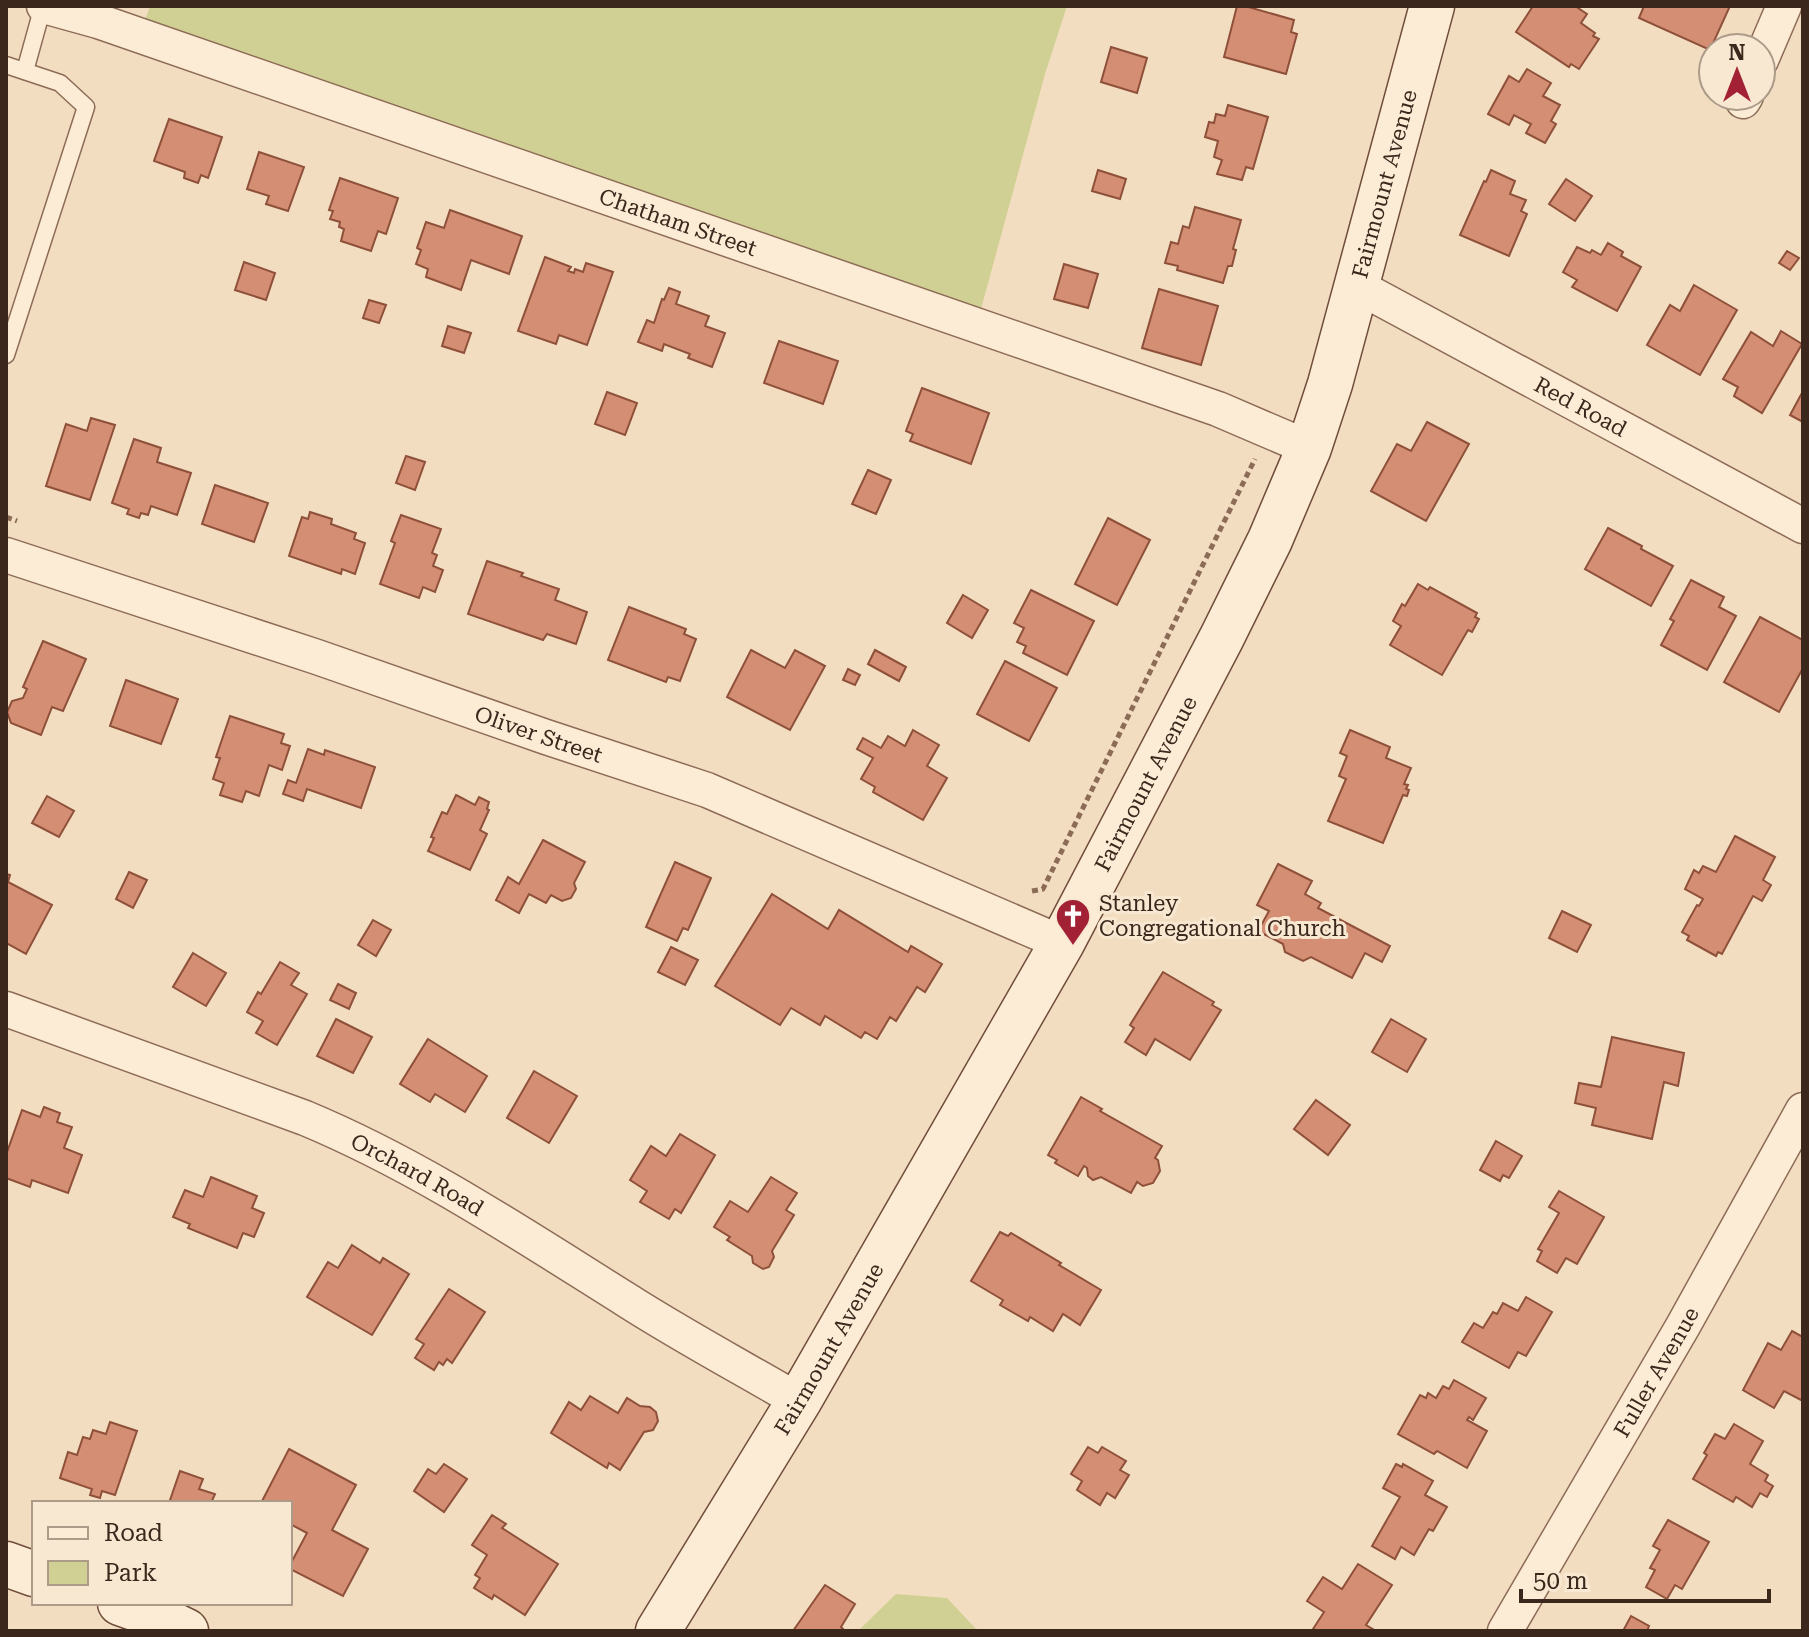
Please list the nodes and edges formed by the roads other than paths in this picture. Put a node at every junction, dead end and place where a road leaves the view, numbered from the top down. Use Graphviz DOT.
graph roads {
  1 [pos="43,6"];
  2 [pos="1432,6"];
  3 [pos="1784,6"];
  4 [pos="145,21"];
  5 [pos="1773,32"];
  6 [pos="6,65"];
  7 [pos="25,71"];
  8 [pos="1357,286"];
  9 [pos="6,355"];
  10 [pos="1309,448"];
  11 [pos="1803,526"];
  12 [pos="6,555"];
  13 [pos="1062,943"];
  14 [pos="6,1009"];
  15 [pos="1803,1110"];
  16 [pos="799,1401"];
  17 [pos="6,1564"];
  18 [pos="32,1573"];
  19 [pos="126,1605"];
  20 [pos="186,1631"];
  21 [pos="658,1631"];
  22 [pos="1505,1631"];
  1 -- 4 [label="street, Chatham Street"];
  1 -- 7 [label="lane"];
  2 -- 8 [label="main road, Fairmount Avenue"];
  3 -- 5 [label="street"];
  4 -- 10 [label="street, Chatham Street"];
  6 -- 7 [label="lane"];
  7 -- 9 [label="lane"];
  8 -- 10 [label="main road, Fairmount Avenue"];
  8 -- 11 [label="street, Red Road"];
  10 -- 13 [label="main road, Fairmount Avenue"];
  12 -- 13 [label="street, Oliver Street"];
  13 -- 16 [label="main road, Fairmount Avenue"];
  14 -- 16 [label="street, Orchard Road"];
  15 -- 22 [label="street, Fuller Avenue"];
  16 -- 21 [label="main road, Fairmount Avenue"];
  17 -- 18 [label="main road"];
  19 -- 20 [label="main road"];
}
